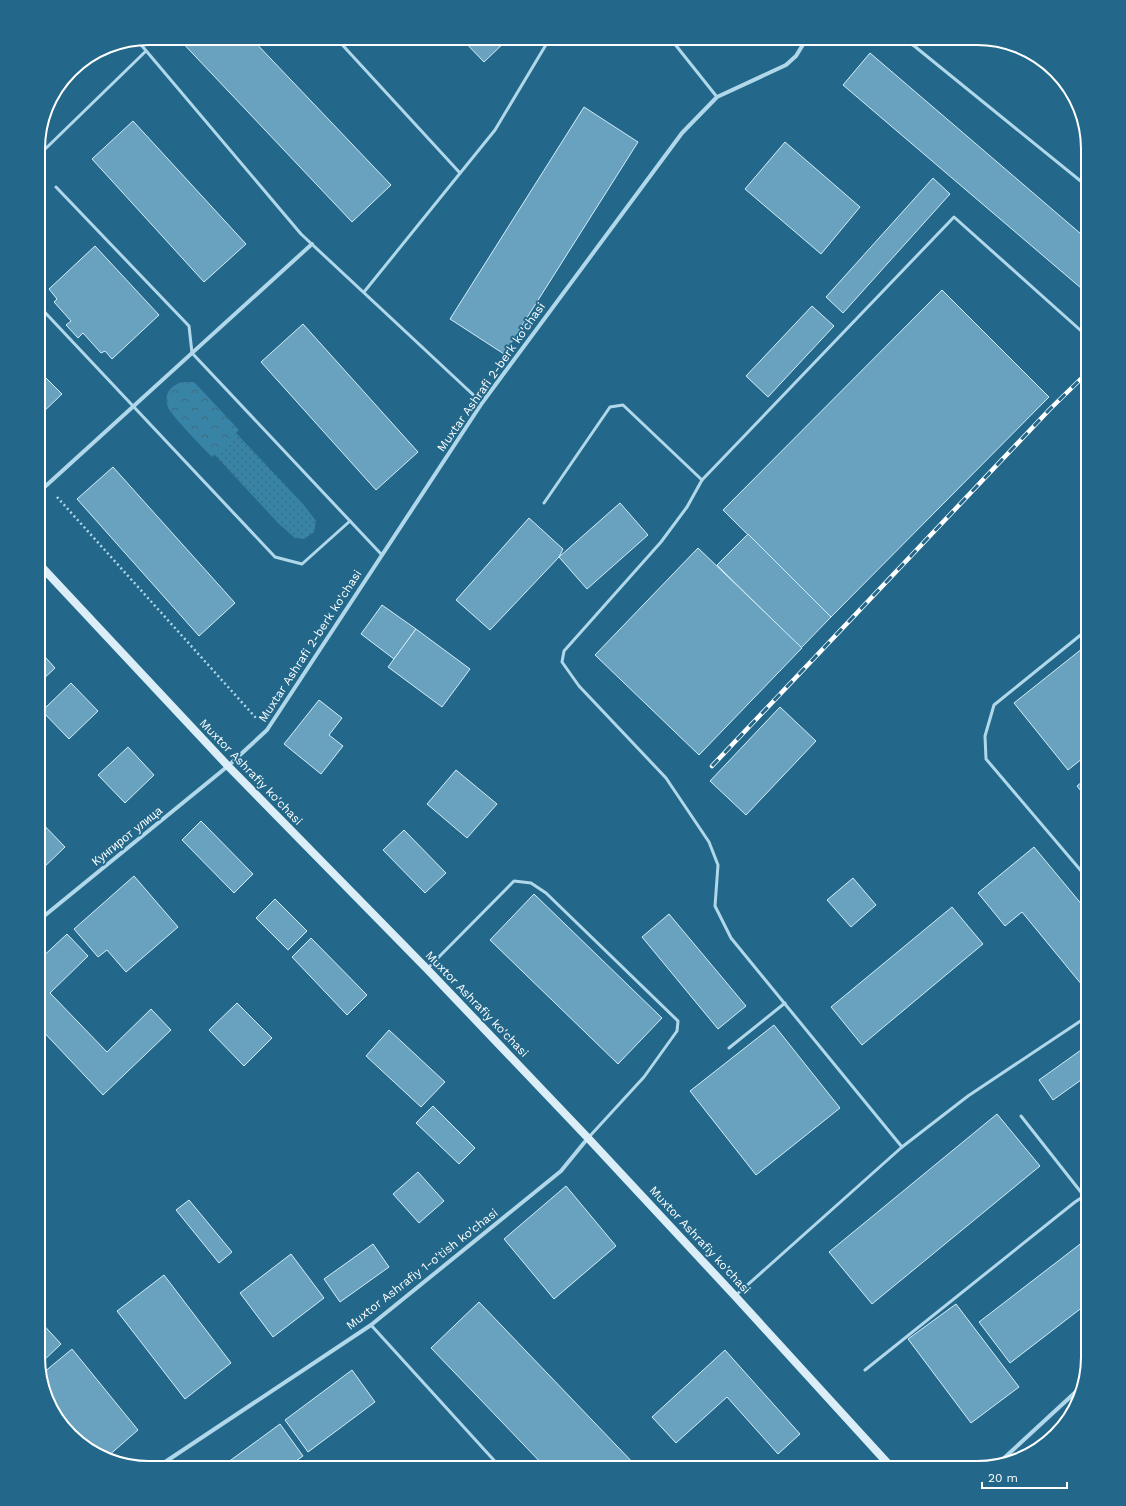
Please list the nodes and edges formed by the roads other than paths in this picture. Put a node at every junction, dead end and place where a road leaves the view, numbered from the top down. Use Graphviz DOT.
graph roads {
  1 [pos="342,45"];
  2 [pos="546,45"];
  3 [pos="675,45"];
  4 [pos="803,45"];
  5 [pos="913,45"];
  6 [pos="142,46"];
  7 [pos="146,51"];
  8 [pos="716,97"];
  9 [pos="45,149"];
  10 [pos="460,173"];
  11 [pos="1081,181"];
  12 [pos="56,187"];
  13 [pos="312,244"];
  14 [pos="364,292"];
  15 [pos="45,312"];
  16 [pos="1081,331"];
  17 [pos="192,353"];
  18 [pos="482,403"];
  19 [pos="134,407"];
  20 [pos="702,480"];
  21 [pos="45,487"];
  22 [pos="544,503"];
  23 [pos="350,521"];
  24 [pos="382,555"];
  25 [pos="45,570"];
  26 [pos="1081,635"];
  27 [pos="228,766"];
  28 [pos="1081,871"];
  29 [pos="45,915"];
  30 [pos="427,969"];
  31 [pos="785,1003"];
  32 [pos="1081,1021"];
  33 [pos="729,1048"];
  34 [pos="1021,1116"];
  35 [pos="588,1138"];
  36 [pos="902,1147"];
  37 [pos="1081,1192"];
  38 [pos="1081,1198"];
  39 [pos="736,1296"];
  40 [pos="371,1325"];
  41 [pos="865,1370"];
  42 [pos="1074,1393"];
  43 [pos="1005,1457"];
  44 [pos="167,1461"];
  45 [pos="495,1461"];
  46 [pos="886,1461"];
  1 -- 10 [label="lane"];
  2 -- 10 [label="lane"];
  3 -- 8 [label="lane"];
  4 -- 8 [label="street, Muxtar Ashrafi 2-berk ko'chasi"];
  5 -- 11 [label="lane"];
  6 -- 7 [label="lane"];
  7 -- 9 [label="lane"];
  7 -- 13 [label="lane"];
  8 -- 18 [label="street, Muxtar Ashrafi 2-berk ko'chasi"];
  10 -- 14 [label="lane"];
  12 -- 17 [label="lane"];
  13 -- 14 [label="lane"];
  13 -- 17 [label="street"];
  14 -- 18 [label="lane"];
  15 -- 19 [label="lane"];
  16 -- 20 [label="lane"];
  17 -- 19 [label="street"];
  17 -- 23 [label="lane"];
  18 -- 24 [label="street, Muxtar Ashrafi 2-berk ko'chasi"];
  19 -- 21 [label="street"];
  19 -- 23 [label="lane"];
  20 -- 22 [label="lane"];
  20 -- 31 [label="lane"];
  23 -- 24 [label="lane"];
  24 -- 27 [label="street, Muxtar Ashrafi 2-berk ko'chasi"];
  25 -- 27 [label="main road, Muxtor Ashrafiy ko'chasi"];
  26 -- 28 [label="lane"];
  27 -- 29 [label="street, Кунгирот улица"];
  27 -- 30 [label="main road, Muxtor Ashrafiy ko'chasi"];
  30 -- 35 [label="main road, Muxtor Ashrafiy ko'chasi"];
  30 -- 35 [label="lane"];
  31 -- 33 [label="lane"];
  31 -- 36 [label="lane"];
  32 -- 36 [label="lane"];
  34 -- 37 [label="lane"];
  35 -- 39 [label="main road, Muxtor Ashrafiy ko'chasi"];
  35 -- 40 [label="street, Muxtor Ashrafiy 1-o'tish ko'chasi"];
  36 -- 39 [label="lane"];
  38 -- 41 [label="lane"];
  39 -- 46 [label="main road, Muxtor Ashrafiy ko'chasi"];
  40 -- 44 [label="street, Muxtor Ashrafiy 1-o'tish ko'chasi"];
  40 -- 45 [label="lane"];
  42 -- 43 [label="street"];
}
